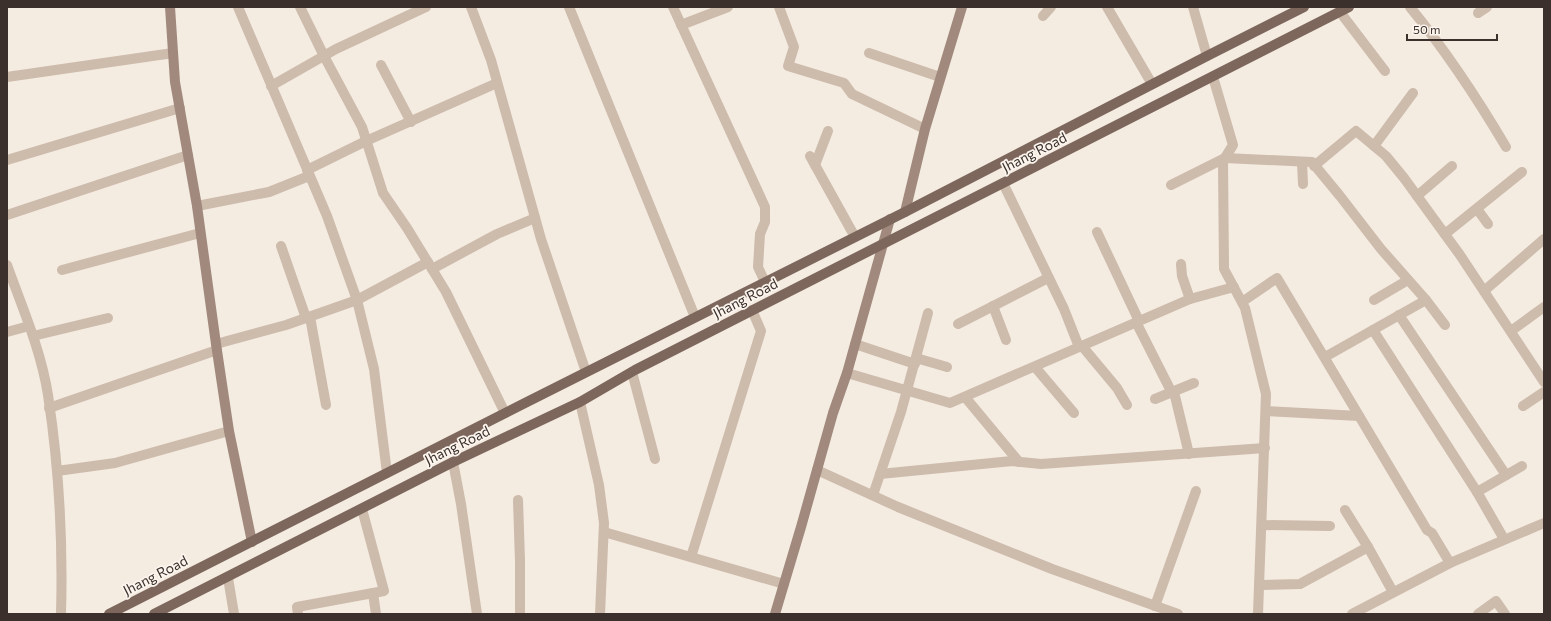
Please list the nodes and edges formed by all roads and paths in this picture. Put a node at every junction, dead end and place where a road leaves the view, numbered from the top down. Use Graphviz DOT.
graph roads {
  1 [pos="170,7"];
  2 [pos="238,7"];
  3 [pos="300,7"];
  4 [pos="426,7"];
  5 [pos="471,7"];
  6 [pos="569,7"];
  7 [pos="673,7"];
  8 [pos="728,7"];
  9 [pos="779,7"];
  10 [pos="962,7"];
  11 [pos="1051,7"];
  12 [pos="1108,7"];
  13 [pos="1192,7"];
  14 [pos="1304,7"];
  15 [pos="1349,7"];
  16 [pos="1410,7"];
  17 [pos="1487,7"];
  18 [pos="1340,12"];
  19 [pos="1478,14"];
  20 [pos="1043,16"];
  21 [pos="681,25"];
  22 [pos="173,53"];
  23 [pos="869,53"];
  24 [pos="324,56"];
  25 [pos="1207,56"];
  26 [pos="381,65"];
  27 [pos="1385,71"];
  28 [pos="7,77"];
  29 [pos="940,77"];
  30 [pos="1213,77"];
  31 [pos="497,83"];
  32 [pos="1152,84"];
  33 [pos="271,86"];
  34 [pos="1413,93"];
  35 [pos="180,108"];
  36 [pos="411,122"];
  37 [pos="925,129"];
  38 [pos="828,131"];
  39 [pos="366,141"];
  40 [pos="1374,146"];
  41 [pos="1506,147"];
  42 [pos="188,155"];
  43 [pos="1225,158"];
  44 [pos="7,160"];
  45 [pos="1302,162"];
  46 [pos="1314,166"];
  47 [pos="1452,166"];
  48 [pos="1522,172"];
  49 [pos="308,173"];
  50 [pos="1003,183"];
  51 [pos="1171,184"];
  52 [pos="1303,184"];
  53 [pos="1417,196"];
  54 [pos="197,206"];
  55 [pos="1477,209"];
  56 [pos="905,212"];
  57 [pos="7,215"];
  58 [pos="535,218"];
  59 [pos="7,219"];
  60 [pos="890,219"];
  61 [pos="1488,224"];
  62 [pos="1097,232"];
  63 [pos="200,233"];
  64 [pos="1445,234"];
  65 [pos="855,237"];
  66 [pos="1544,239"];
  67 [pos="884,244"];
  68 [pos="281,246"];
  69 [pos="1181,264"];
  70 [pos="7,265"];
  71 [pos="430,265"];
  72 [pos="62,270"];
  73 [pos="1048,278"];
  74 [pos="1408,280"];
  75 [pos="765,282"];
  76 [pos="1234,287"];
  77 [pos="1484,291"];
  78 [pos="1190,299"];
  79 [pos="358,300"];
  80 [pos="1374,300"];
  81 [pos="1426,300"];
  82 [pos="1242,302"];
  83 [pos="993,306"];
  84 [pos="1544,307"];
  85 [pos="752,310"];
  86 [pos="928,313"];
  87 [pos="1399,315"];
  88 [pos="308,317"];
  89 [pos="695,317"];
  90 [pos="108,318"];
  91 [pos="1137,322"];
  92 [pos="958,324"];
  93 [pos="1445,325"];
  94 [pos="29,326"];
  95 [pos="1373,330"];
  96 [pos="7,332"];
  97 [pos="1511,332"];
  98 [pos="33,336"];
  99 [pos="1006,340"];
  100 [pos="855,344"];
  101 [pos="1081,346"];
  102 [pos="216,347"];
  103 [pos="1325,357"];
  104 [pos="916,361"];
  105 [pos="1034,366"];
  106 [pos="947,367"];
  107 [pos="586,372"];
  108 [pos="632,372"];
  109 [pos="847,373"];
  110 [pos="1544,382"];
  111 [pos="1194,383"];
  112 [pos="907,390"];
  113 [pos="1173,392"];
  114 [pos="1544,392"];
  115 [pos="965,397"];
  116 [pos="1155,398"];
  117 [pos="580,402"];
  118 [pos="326,405"];
  119 [pos="1127,405"];
  120 [pos="1523,406"];
  121 [pos="50,408"];
  122 [pos="1266,411"];
  123 [pos="505,413"];
  124 [pos="1074,413"];
  125 [pos="1359,416"];
  126 [pos="229,431"];
  127 [pos="1265,448"];
  128 [pos="1190,454"];
  129 [pos="655,458"];
  130 [pos="453,462"];
  131 [pos="1018,462"];
  132 [pos="1522,466"];
  133 [pos="817,470"];
  134 [pos="57,471"];
  135 [pos="387,473"];
  136 [pos="880,474"];
  137 [pos="1506,475"];
  138 [pos="1196,491"];
  139 [pos="1477,492"];
  140 [pos="873,496"];
  141 [pos="518,500"];
  142 [pos="362,509"];
  143 [pos="1345,510"];
  144 [pos="1544,523"];
  145 [pos="1262,525"];
  146 [pos="1330,526"];
  147 [pos="604,532"];
  148 [pos="1504,539"];
  149 [pos="252,542"];
  150 [pos="1368,547"];
  151 [pos="691,557"];
  152 [pos="1450,563"];
  153 [pos="228,578"];
  154 [pos="784,584"];
  155 [pos="1260,585"];
  156 [pos="1393,592"];
  157 [pos="373,593"];
  158 [pos="1155,606"];
  159 [pos="61,614"];
  160 [pos="109,614"];
  161 [pos="154,614"];
  162 [pos="234,614"];
  163 [pos="298,614"];
  164 [pos="376,614"];
  165 [pos="477,614"];
  166 [pos="520,614"];
  167 [pos="600,614"];
  168 [pos="775,614"];
  169 [pos="1178,614"];
  170 [pos="1258,614"];
  171 [pos="1352,614"];
  172 [pos="1478,614"];
  173 [pos="1505,614"];
  1 -- 22 [label="street"];
  2 -- 33 [label="street"];
  3 -- 24 [label="street"];
  4 -- 24 [label="street"];
  5 -- 31 [label="street"];
  6 -- 89 [label="street"];
  7 -- 21 [label="street"];
  8 -- 21 [label="street"];
  9 -- 37 [label="street"];
  10 -- 29 [label="street"];
  11 -- 20 [label="street"];
  12 -- 32 [label="street"];
  13 -- 25 [label="street"];
  14 -- 25 [label="main road, Jhang Road"];
  15 -- 18 [label="main road, Jhang Road"];
  16 -- 41 [label="street"];
  17 -- 19 [label="street"];
  18 -- 27 [label="street"];
  18 -- 30 [label="main road, Jhang Road"];
  21 -- 75 [label="street"];
  22 -- 28 [label="street"];
  22 -- 35 [label="street"];
  23 -- 29 [label="street"];
  24 -- 33 [label="street"];
  24 -- 39 [label="street"];
  25 -- 32 [label="main road, Jhang Road"];
  26 -- 36 [label="street"];
  29 -- 37 [label="street"];
  30 -- 43 [label="street"];
  30 -- 50 [label="main road, Jhang Road"];
  31 -- 36 [label="street"];
  31 -- 58 [label="street"];
  32 -- 56 [label="main road, Jhang Road"];
  33 -- 49 [label="street"];
  34 -- 40 [label="street"];
  35 -- 42 [label="street"];
  35 -- 44 [label="street"];
  36 -- 39 [label="street"];
  37 -- 56 [label="street"];
  38 -- 65 [label="street"];
  39 -- 49 [label="street"];
  39 -- 71 [label="street"];
  40 -- 46 [label="street"];
  40 -- 53 [label="street"];
  42 -- 54 [label="street"];
  42 -- 57 [label="street"];
  43 -- 45 [label="street"];
  43 -- 51 [label="street"];
  43 -- 76 [label="street"];
  45 -- 46 [label="street"];
  45 -- 52 [label="street"];
  46 -- 74 [label="street"];
  47 -- 53 [label="street"];
  48 -- 55 [label="street"];
  49 -- 54 [label="street"];
  49 -- 79 [label="street"];
  50 -- 67 [label="main road, Jhang Road"];
  50 -- 73 [label="street"];
  53 -- 64 [label="street"];
  54 -- 63 [label="street"];
  55 -- 61 [label="street"];
  55 -- 64 [label="street"];
  56 -- 60 [label="main road, Jhang Road"];
  57 -- 59 [label="street"];
  58 -- 71 [label="street"];
  58 -- 107 [label="street"];
  60 -- 65 [label="main road, Jhang Road"];
  60 -- 67 [label="street"];
  62 -- 91 [label="street"];
  63 -- 72 [label="street"];
  63 -- 102 [label="street"];
  64 -- 77 [label="street"];
  65 -- 75 [label="main road, Jhang Road"];
  66 -- 77 [label="street"];
  67 -- 85 [label="main road, Jhang Road"];
  67 -- 100 [label="street"];
  68 -- 88 [label="street"];
  69 -- 78 [label="street"];
  70 -- 94 [label="street"];
  71 -- 79 [label="street"];
  71 -- 123 [label="street"];
  73 -- 83 [label="street"];
  73 -- 101 [label="street"];
  74 -- 80 [label="street"];
  74 -- 81 [label="street"];
  75 -- 89 [label="main road, Jhang Road"];
  76 -- 78 [label="street"];
  76 -- 82 [label="street"];
  77 -- 97 [label="street"];
  78 -- 91 [label="street"];
  79 -- 88 [label="street"];
  79 -- 135 [label="street"];
  81 -- 87 [label="street"];
  81 -- 93 [label="street"];
  82 -- 103 [label="street"];
  82 -- 122 [label="street"];
  83 -- 92 [label="street"];
  83 -- 99 [label="street"];
  84 -- 97 [label="street"];
  85 -- 108 [label="main road, Jhang Road"];
  85 -- 151 [label="street"];
  86 -- 104 [label="street"];
  87 -- 95 [label="street"];
  87 -- 137 [label="street"];
  88 -- 102 [label="street"];
  88 -- 118 [label="street"];
  89 -- 107 [label="main road, Jhang Road"];
  90 -- 98 [label="street"];
  91 -- 101 [label="street"];
  91 -- 113 [label="street"];
  94 -- 96 [label="street"];
  94 -- 98 [label="street"];
  95 -- 103 [label="street"];
  95 -- 139 [label="street"];
  97 -- 110 [label="street"];
  98 -- 121 [label="street"];
  100 -- 104 [label="street"];
  100 -- 109 [label="street"];
  101 -- 105 [label="street"];
  101 -- 119 [label="street"];
  102 -- 121 [label="street"];
  102 -- 126 [label="street"];
  103 -- 125 [label="street"];
  104 -- 106 [label="street"];
  104 -- 112 [label="street"];
  105 -- 115 [label="street"];
  105 -- 124 [label="street"];
  107 -- 123 [label="main road, Jhang Road"];
  108 -- 117 [label="main road, Jhang Road"];
  108 -- 129 [label="street"];
  109 -- 112 [label="street"];
  109 -- 133 [label="street"];
  111 -- 113 [label="street"];
  112 -- 115 [label="street"];
  112 -- 136 [label="street"];
  113 -- 116 [label="street"];
  113 -- 128 [label="street"];
  114 -- 120 [label="street"];
  115 -- 131 [label="street"];
  117 -- 130 [label="main road, Jhang Road"];
  117 -- 147 [label="street"];
  121 -- 134 [label="street"];
  122 -- 125 [label="street"];
  122 -- 127 [label="street"];
  123 -- 135 [label="main road, Jhang Road"];
  125 -- 152 [label="street"];
  126 -- 134 [label="street"];
  126 -- 149 [label="street"];
  127 -- 128 [label="street"];
  127 -- 145 [label="street"];
  128 -- 131 [label="street"];
  130 -- 142 [label="main road, Jhang Road"];
  130 -- 165 [label="street"];
  131 -- 136 [label="street"];
  132 -- 137 [label="street"];
  133 -- 140 [label="street"];
  133 -- 154 [label="street"];
  134 -- 159 [label="street"];
  135 -- 149 [label="main road, Jhang Road"];
  136 -- 140 [label="street"];
  137 -- 139 [label="street"];
  138 -- 158 [label="street"];
  139 -- 148 [label="street"];
  140 -- 158 [label="street"];
  141 -- 166 [label="street"];
  142 -- 153 [label="main road, Jhang Road"];
  142 -- 157 [label="street"];
  143 -- 150 [label="street"];
  144 -- 148 [label="street"];
  145 -- 146 [label="street"];
  145 -- 155 [label="street"];
  147 -- 151 [label="street"];
  147 -- 167 [label="street"];
  148 -- 152 [label="street"];
  149 -- 160 [label="main road, Jhang Road"];
  150 -- 155 [label="street"];
  150 -- 156 [label="street"];
  151 -- 154 [label="street"];
  152 -- 156 [label="street"];
  153 -- 161 [label="main road, Jhang Road"];
  153 -- 162 [label="street"];
  154 -- 168 [label="street"];
  155 -- 170 [label="street"];
  156 -- 171 [label="street"];
  157 -- 163 [label="street"];
  157 -- 164 [label="street"];
  158 -- 169 [label="street"];
  172 -- 173 [label="street"];
}
